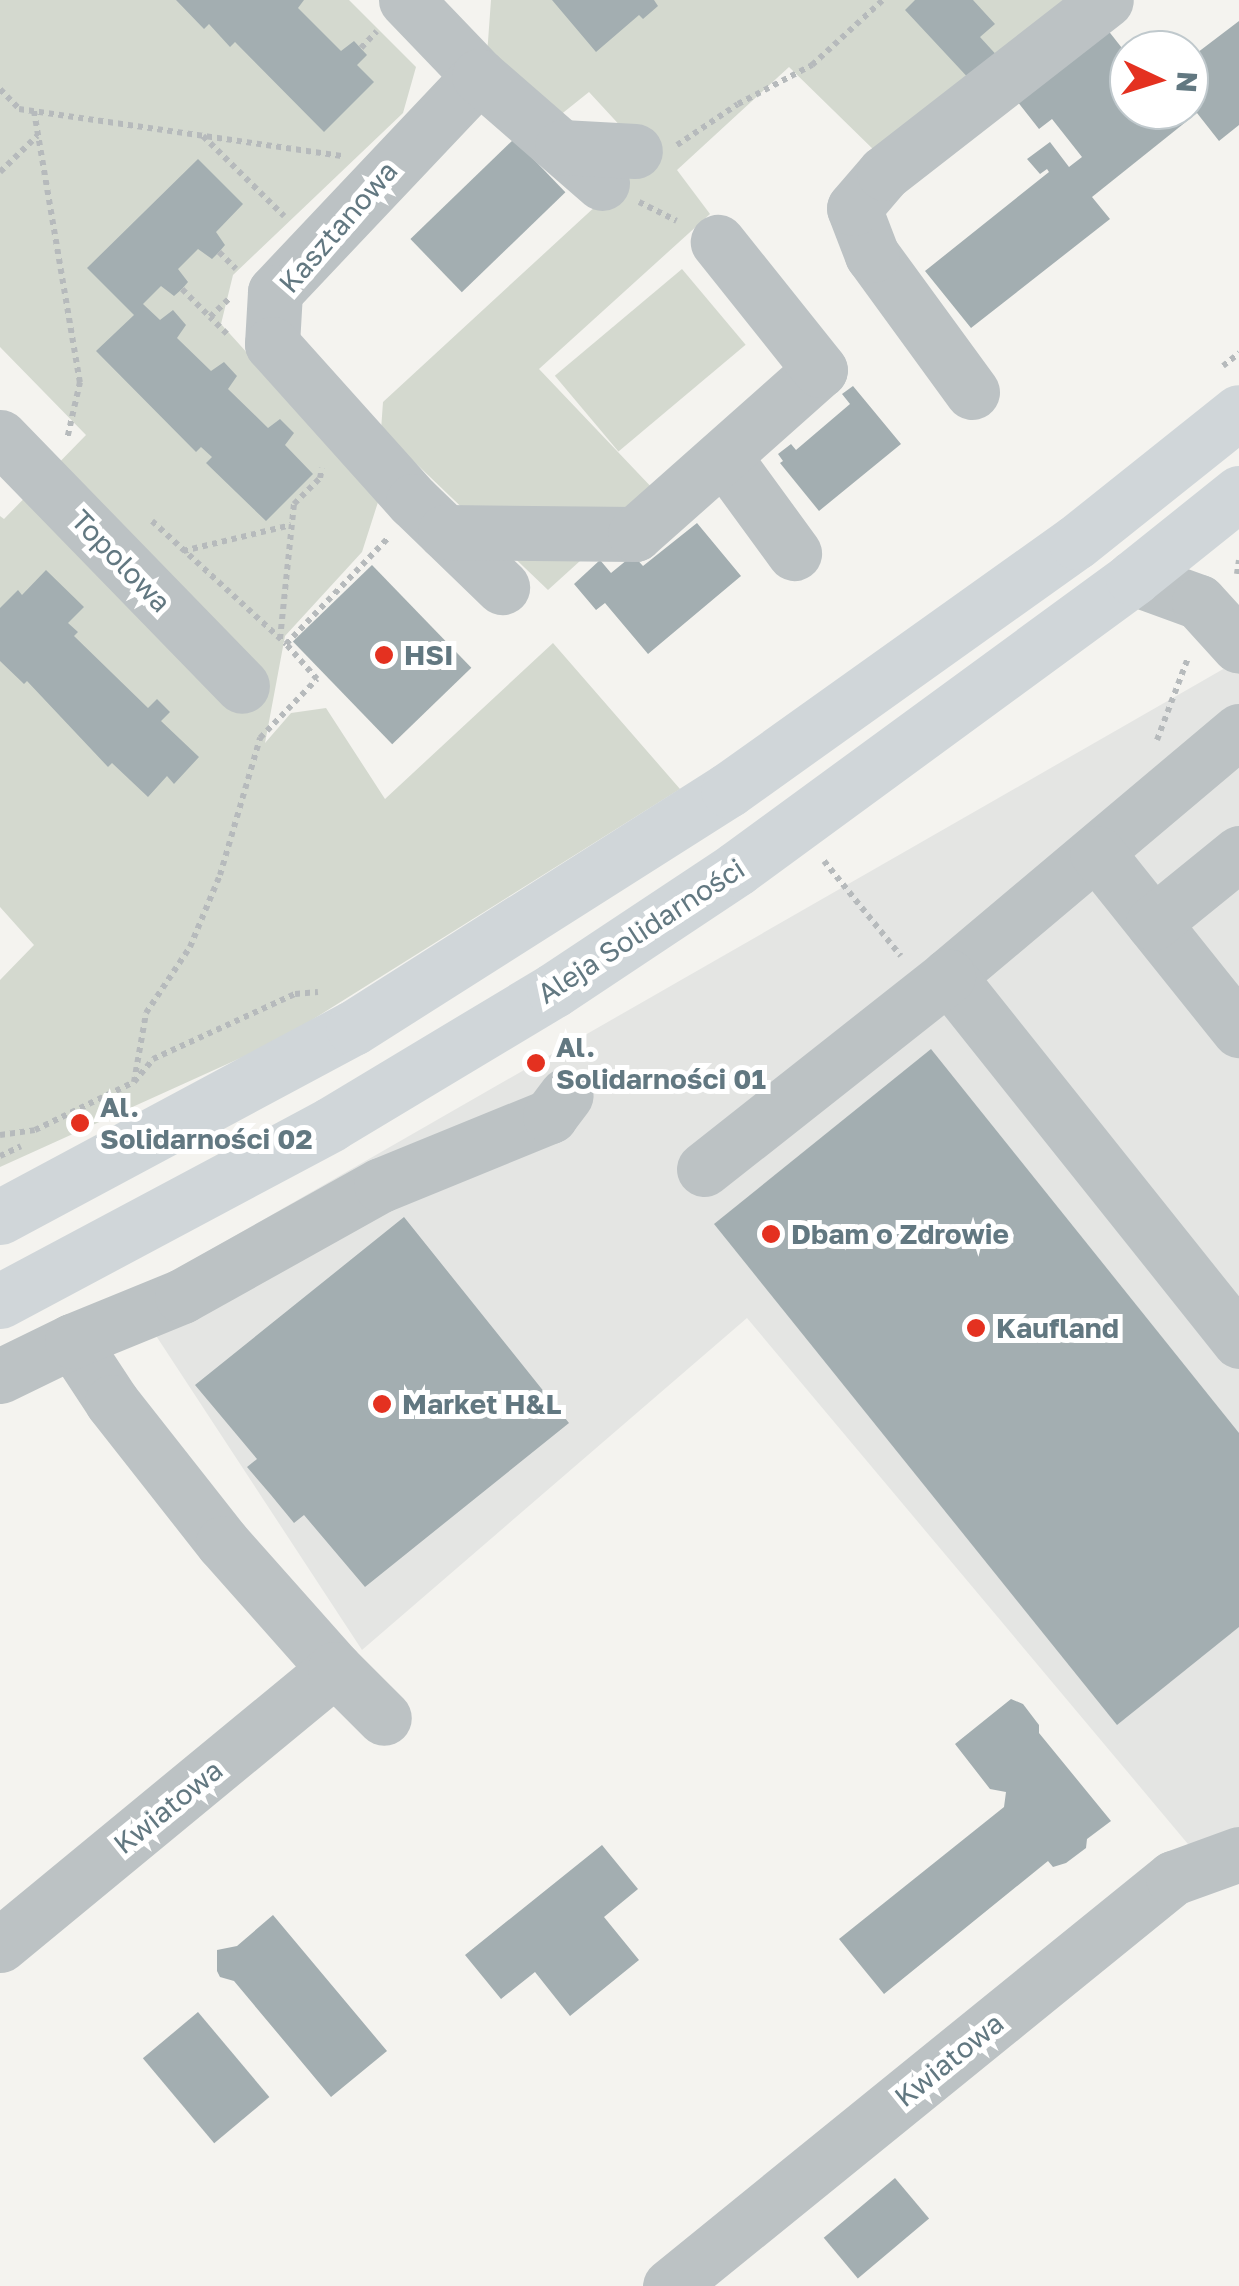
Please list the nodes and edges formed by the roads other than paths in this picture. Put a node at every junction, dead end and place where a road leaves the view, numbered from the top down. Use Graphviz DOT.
graph roads {
  1 [pos="1106,0"];
  2 [pos="417,4"];
  3 [pos="479,76"];
  4 [pos="619,167"];
  5 [pos="718,242"];
  6 [pos="972,392"];
  7 [pos="1224,394"];
  8 [pos="0,437"];
  9 [pos="724,456"];
  10 [pos="1239,493"];
  11 [pos="429,516"];
  12 [pos="794,553"];
  13 [pos="1133,578"];
  14 [pos="502,588"];
  15 [pos="1215,649"];
  16 [pos="242,686"];
  17 [pos="1239,731"];
  18 [pos="1097,853"];
  19 [pos="1239,853"];
  20 [pos="1153,923"];
  21 [pos="948,976"];
  22 [pos="1239,1030"];
  23 [pos="566,1095"];
  24 [pos="704,1169"];
  25 [pos="0,1217"];
  26 [pos="0,1301"];
  27 [pos="72,1340"];
  28 [pos="1239,1341"];
  29 [pos="0,1376"];
  30 [pos="335,1669"];
  31 [pos="384,1718"];
  32 [pos="1239,1854"];
  33 [pos="0,1945"];
  34 [pos="670,2286"];
  1 -- 6 [label="street"];
  2 -- 3 [label="street"];
  3 -- 4 [label="street"];
  3 -- 11 [label="street, Kasztanowa"];
  5 -- 9 [label="street"];
  7 -- 25 [label="main road"];
  8 -- 16 [label="street, Topolowa"];
  9 -- 11 [label="street"];
  9 -- 12 [label="street"];
  10 -- 13 [label="main road, Aleja Solidarności"];
  11 -- 14 [label="street, Kasztanowa"];
  13 -- 15 [label="street"];
  13 -- 26 [label="main road, Aleja Solidarności"];
  17 -- 18 [label="street"];
  18 -- 20 [label="street"];
  18 -- 21 [label="street"];
  19 -- 20 [label="street"];
  20 -- 22 [label="street"];
  21 -- 24 [label="street"];
  21 -- 28 [label="street"];
  23 -- 27 [label="street"];
  27 -- 29 [label="street"];
  27 -- 30 [label="street"];
  30 -- 31 [label="street"];
  30 -- 33 [label="street, Kwiatowa"];
  32 -- 34 [label="street, Kwiatowa"];
}
